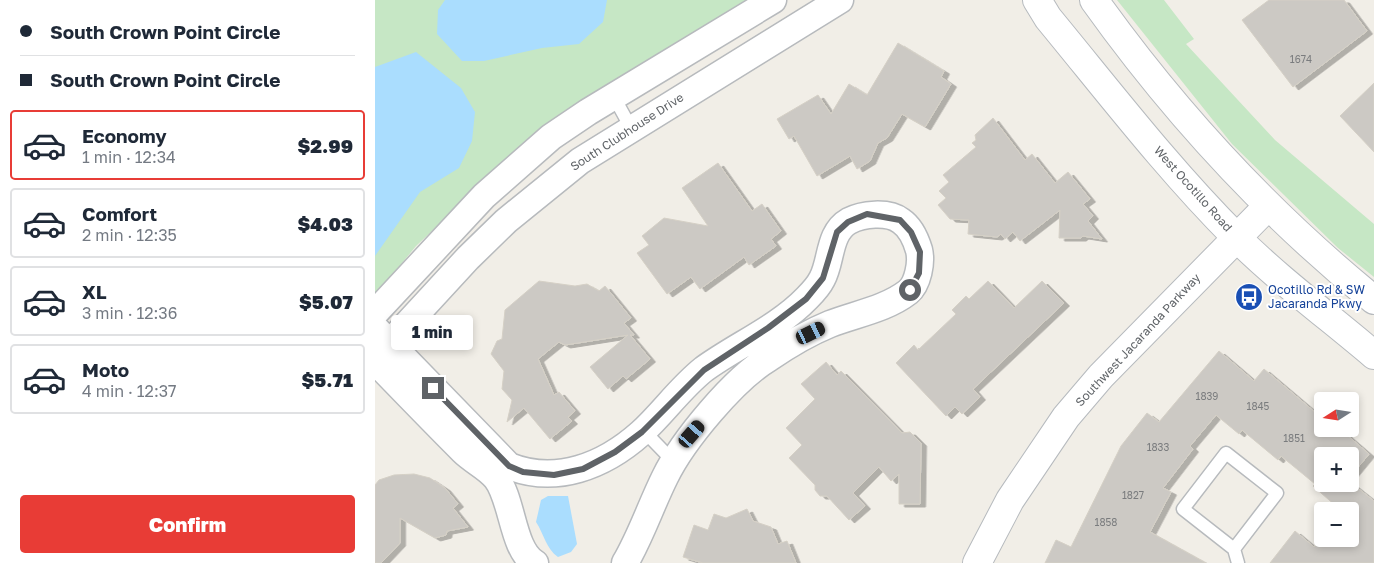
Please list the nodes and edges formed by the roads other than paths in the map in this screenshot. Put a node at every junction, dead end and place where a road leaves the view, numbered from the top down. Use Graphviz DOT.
graph roads {
  1 [pos="773,0"];
  2 [pos="839,0"];
  3 [pos="1037,0"];
  4 [pos="1094,0"];
  5 [pos="614,97"];
  6 [pos="631,128"];
  7 [pos="1268,206"];
  8 [pos="1236,237"];
  9 [pos="1374,300"];
  10 [pos="375,313"];
  11 [pos="779,319"];
  12 [pos="795,341"];
  13 [pos="379,348"];
  14 [pos="1374,355"];
  15 [pos="643,430"];
  16 [pos="673,461"];
  17 [pos="502,472"];
  18 [pos="1234,549"];
  19 [pos="530,562"];
  20 [pos="625,563"];
  21 [pos="977,563"];
  22 [pos="1238,563"];
  1 -- 5 [label="street"];
  2 -- 6 [label="street, South Clubhouse Drive"];
  3 -- 8 [label="main road, West Ocotillo Road"];
  4 -- 7 [label="main road"];
  5 -- 6 [label="lane"];
  5 -- 10 [label="street"];
  6 -- 13 [label="street, South Clubhouse Drive"];
  7 -- 8 [label="main road, Southwest Jacaranda Parkway"];
  7 -- 9 [label="main road"];
  8 -- 14 [label="main road, West Ocotillo Road"];
  8 -- 21 [label="main road, Southwest Jacaranda Parkway"];
  11 -- 12 [label="lane"];
  11 -- 12 [label="street"];
  11 -- 15 [label="street"];
  12 -- 16 [label="street"];
  13 -- 17 [label="street"];
  15 -- 16 [label="lane"];
  15 -- 17 [label="street"];
  16 -- 20 [label="street"];
  17 -- 19 [label="street"];
  18 -- 18 [label="lane"];
  18 -- 22 [label="lane"];
}
